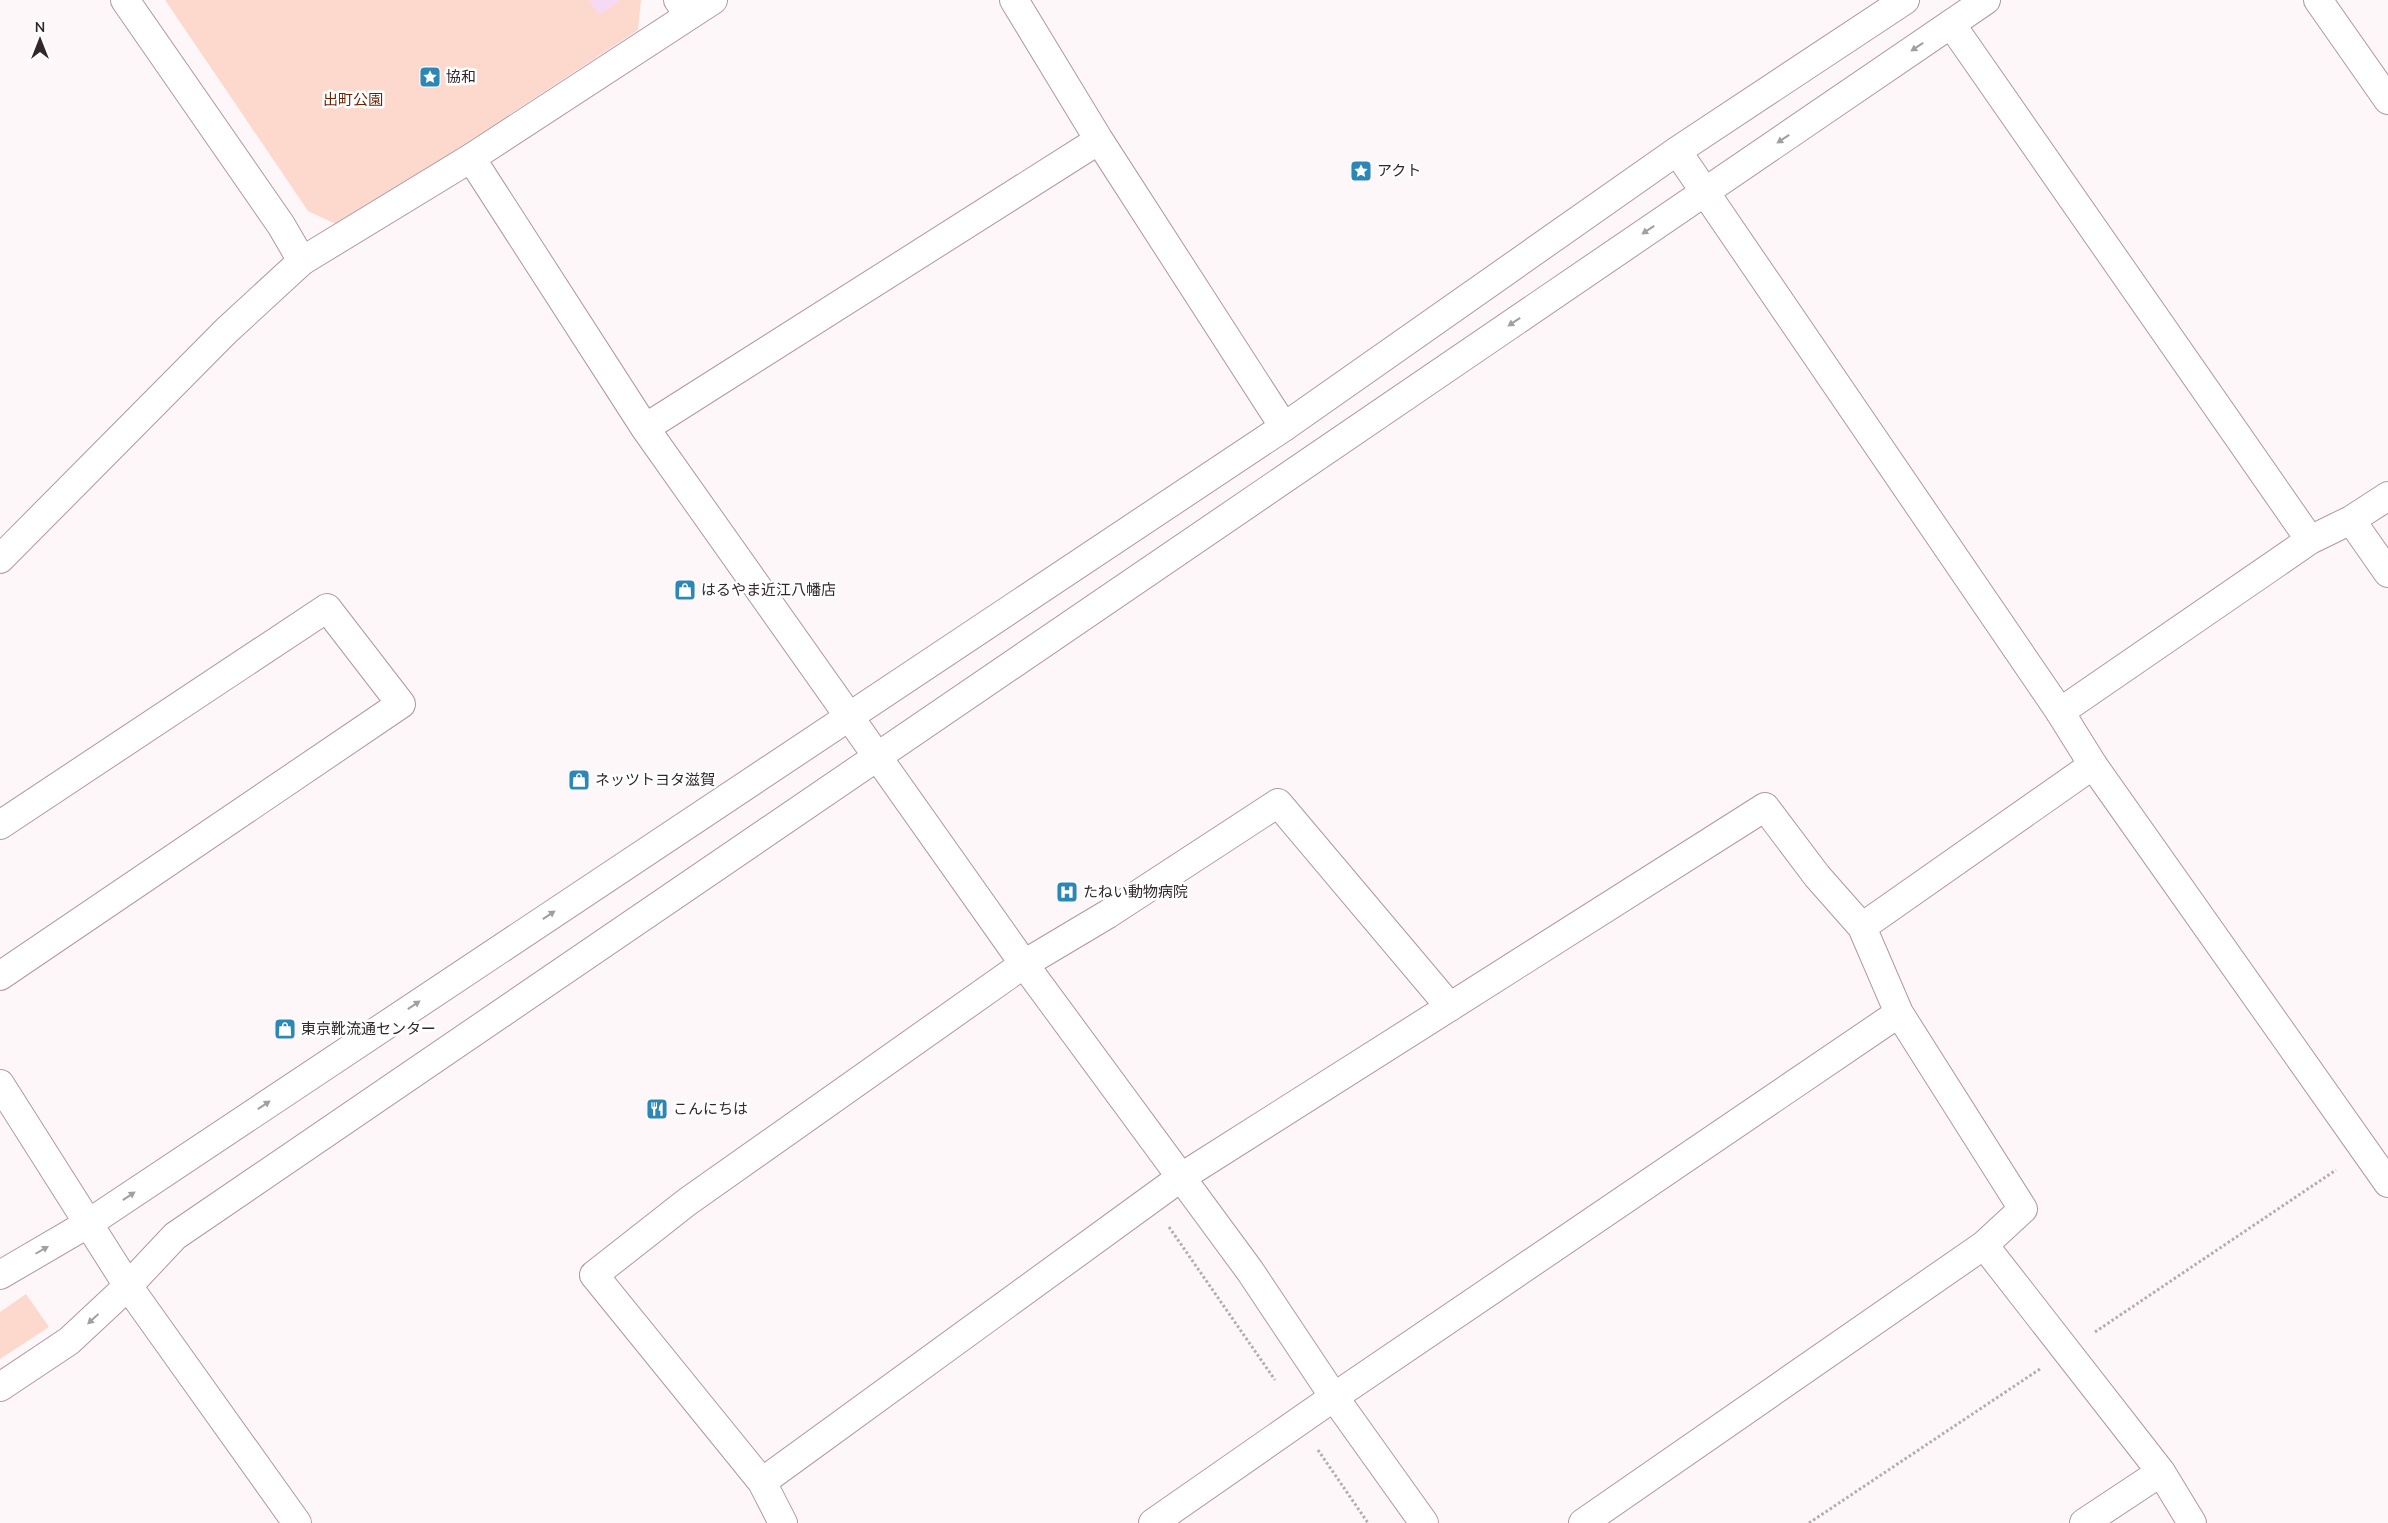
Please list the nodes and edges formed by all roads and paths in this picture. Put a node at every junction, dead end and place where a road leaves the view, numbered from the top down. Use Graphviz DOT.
graph roads {
  1 [pos="124,0"];
  2 [pos="713,0"];
  3 [pos="1014,0"];
  4 [pos="1905,0"];
  5 [pos="1986,0"];
  6 [pos="2318,0"];
  7 [pos="683,8"];
  8 [pos="1951,24"];
  9 [pos="2388,100"];
  10 [pos="1099,140"];
  11 [pos="1677,150"];
  12 [pos="471,158"];
  13 [pos="1705,192"];
  14 [pos="302,261"];
  15 [pos="1284,427"];
  16 [pos="645,428"];
  17 [pos="2388,496"];
  18 [pos="2351,520"];
  19 [pos="2310,540"];
  20 [pos="0,559"];
  21 [pos="2388,573"];
  22 [pos="2060,712"];
  23 [pos="848,716"];
  24 [pos="878,756"];
  25 [pos="2093,765"];
  26 [pos="0,825"];
  27 [pos="1862,927"];
  28 [pos="1024,964"];
  29 [pos="0,976"];
  30 [pos="1450,1007"];
  31 [pos="1899,1013"];
  32 [pos="0,1084"];
  33 [pos="2337,1169"];
  34 [pos="1180,1178"];
  35 [pos="2388,1182"];
  36 [pos="1165,1222"];
  37 [pos="89,1223"];
  38 [pos="1984,1244"];
  39 [pos="0,1274"];
  40 [pos="128,1286"];
  41 [pos="2067,1351"];
  42 [pos="1275,1380"];
  43 [pos="0,1387"];
  44 [pos="1334,1396"];
  45 [pos="1315,1445"];
  46 [pos="2161,1472"];
  47 [pos="762,1482"];
  48 [pos="297,1523"];
  49 [pos="782,1523"];
  50 [pos="1153,1523"];
  51 [pos="1368,1523"];
  52 [pos="1424,1523"];
  53 [pos="1583,1523"];
  54 [pos="1809,1523"];
  55 [pos="2084,1523"];
  56 [pos="2192,1523"];
  1 -- 14 [label="street"];
  2 -- 7 [label="street"];
  3 -- 10 [label="street"];
  4 -- 11 [label="street"];
  5 -- 8 [label="street"];
  6 -- 9 [label="street"];
  7 -- 12 [label="street"];
  8 -- 13 [label="street, one-way"];
  8 -- 19 [label="street"];
  10 -- 15 [label="street"];
  10 -- 16 [label="street"];
  11 -- 13 [label="street"];
  11 -- 15 [label="street"];
  12 -- 14 [label="street"];
  12 -- 16 [label="street"];
  13 -- 22 [label="street"];
  13 -- 24 [label="street, one-way"];
  14 -- 20 [label="street"];
  15 -- 23 [label="street"];
  16 -- 23 [label="street"];
  17 -- 18 [label="street"];
  18 -- 19 [label="street"];
  18 -- 21 [label="street"];
  19 -- 22 [label="street"];
  22 -- 25 [label="street"];
  23 -- 24 [label="street"];
  37 -- 23 [label="street, one-way"];
  24 -- 28 [label="street"];
  24 -- 40 [label="street"];
  25 -- 27 [label="street"];
  25 -- 35 [label="street"];
  26 -- 29 [label="street"];
  27 -- 30 [label="street"];
  27 -- 31 [label="street"];
  28 -- 30 [label="street"];
  28 -- 34 [label="street"];
  28 -- 47 [label="street"];
  30 -- 34 [label="street"];
  31 -- 38 [label="street"];
  31 -- 44 [label="street"];
  32 -- 37 [label="street"];
  33 -- 41 [label="path"];
  34 -- 44 [label="street"];
  34 -- 47 [label="street"];
  36 -- 42 [label="path"];
  39 -- 37 [label="street, one-way"];
  37 -- 40 [label="street"];
  38 -- 41 [label="street"];
  38 -- 53 [label="street"];
  40 -- 43 [label="street, one-way"];
  40 -- 48 [label="street"];
  41 -- 46 [label="street"];
  41 -- 54 [label="path"];
  44 -- 50 [label="street"];
  44 -- 52 [label="street"];
  45 -- 51 [label="path"];
  46 -- 55 [label="street"];
  46 -- 56 [label="street"];
  47 -- 49 [label="street"];
}
